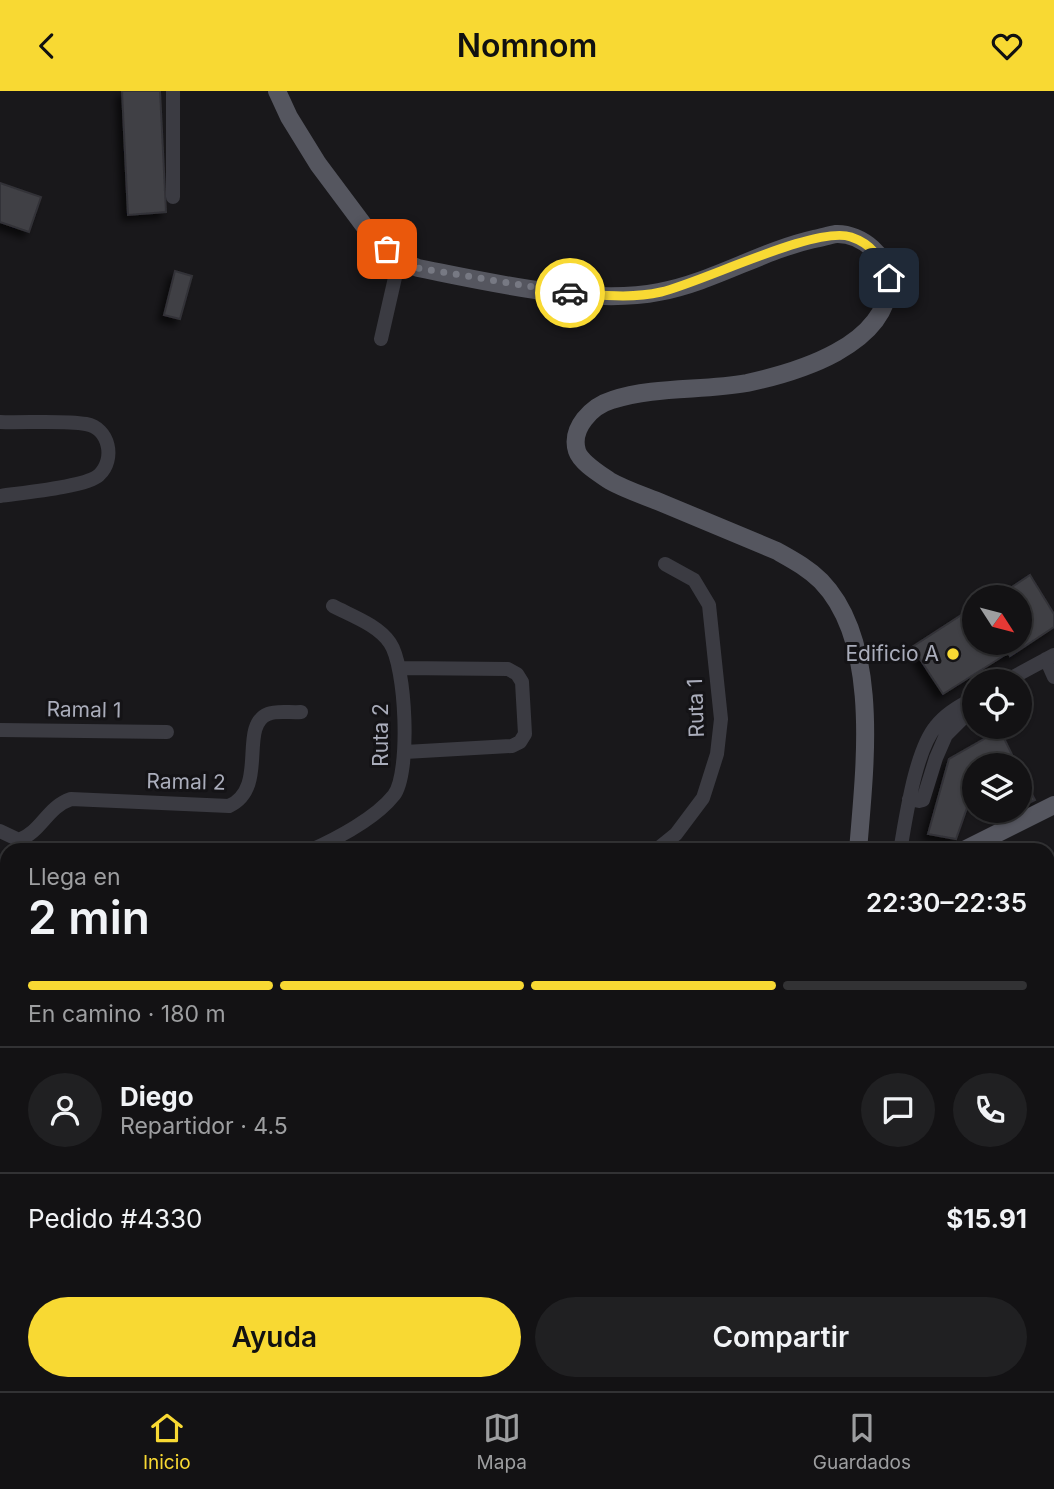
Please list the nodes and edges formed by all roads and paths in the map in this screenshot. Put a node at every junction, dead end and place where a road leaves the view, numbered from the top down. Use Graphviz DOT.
graph roads {
  1 [pos="173,91"];
  2 [pos="277,91"];
  3 [pos="173,197"];
  4 [pos="399,260"];
  5 [pos="381,339"];
  6 [pos="0,422"];
  7 [pos="0,496"];
  8 [pos="665,564"];
  9 [pos="332,606"];
  10 [pos="1050,657"];
  11 [pos="401,668"];
  12 [pos="1028,669"];
  13 [pos="1054,677"];
  14 [pos="962,708"];
  15 [pos="301,712"];
  16 [pos="0,730"];
  17 [pos="167,732"];
  18 [pos="405,752"];
  19 [pos="1054,805"];
  20 [pos="0,831"];
  21 [pos="17,843"];
  22 [pos="22,843"];
  23 [pos="326,843"];
  24 [pos="665,843"];
  25 [pos="859,843"];
  26 [pos="901,843"];
  27 [pos="978,843"];
  1 -- 3 [label="street"];
  2 -- 4 [label="main road"];
  4 -- 5 [label="street"];
  4 -- 25 [label="main road"];
  6 -- 7 [label="street"];
  8 -- 24 [label="street, Ruta 1"];
  9 -- 11 [label="street, Ruta 2"];
  10 -- 12 [label="street"];
  10 -- 13 [label="street"];
  11 -- 18 [label="street, Ruta 2"];
  11 -- 18 [label="street"];
  14 -- 26 [label="street"];
  15 -- 22 [label="street, Ramal 2"];
  16 -- 17 [label="street, Ramal 1"];
  18 -- 23 [label="street, Ruta 2"];
  19 -- 27 [label="main road"];
  20 -- 21 [label="street"];
}
